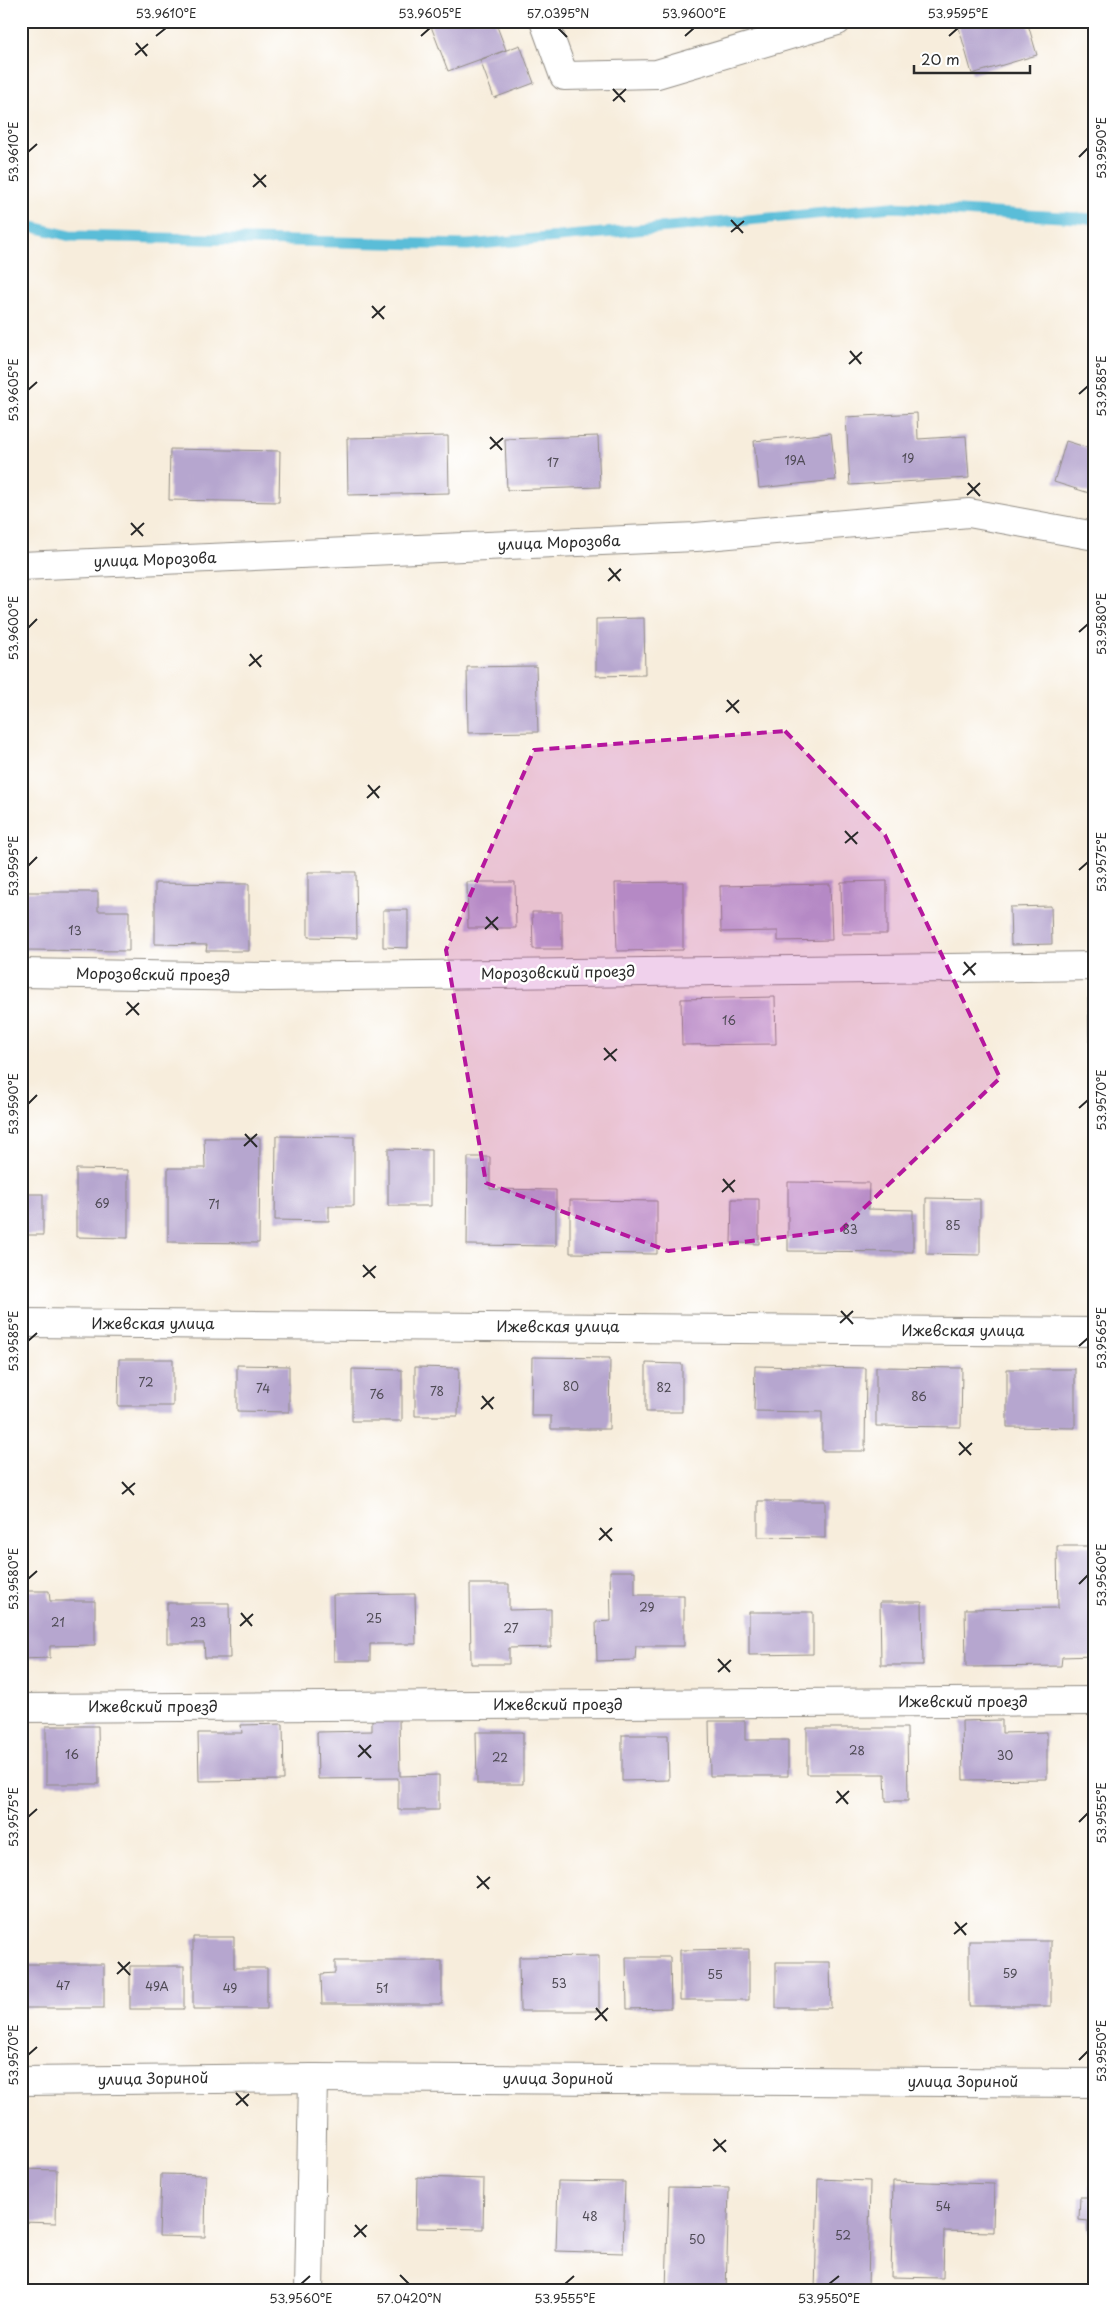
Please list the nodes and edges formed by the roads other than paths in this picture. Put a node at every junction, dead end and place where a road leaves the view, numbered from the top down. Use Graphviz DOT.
graph roads {
  1 [pos="544,21"];
  2 [pos="838,21"];
  3 [pos="1095,536"];
  4 [pos="21,566"];
  5 [pos="1095,966"];
  6 [pos="21,973"];
  7 [pos="21,1323"];
  8 [pos="1095,1332"];
  9 [pos="1095,1701"];
  10 [pos="21,1708"];
  11 [pos="313,2078"];
  12 [pos="21,2081"];
  13 [pos="1095,2083"];
  14 [pos="310,2291"];
  1 -- 2 [label="street"];
  3 -- 4 [label="street, улица Морозова"];
  5 -- 6 [label="street, Морозовский проезд"];
  7 -- 8 [label="street, Ижевская улица"];
  9 -- 10 [label="street, Ижевский проезд"];
  11 -- 12 [label="street, улица Зориной"];
  11 -- 13 [label="street, улица Зориной"];
  11 -- 14 [label="street"];
}
